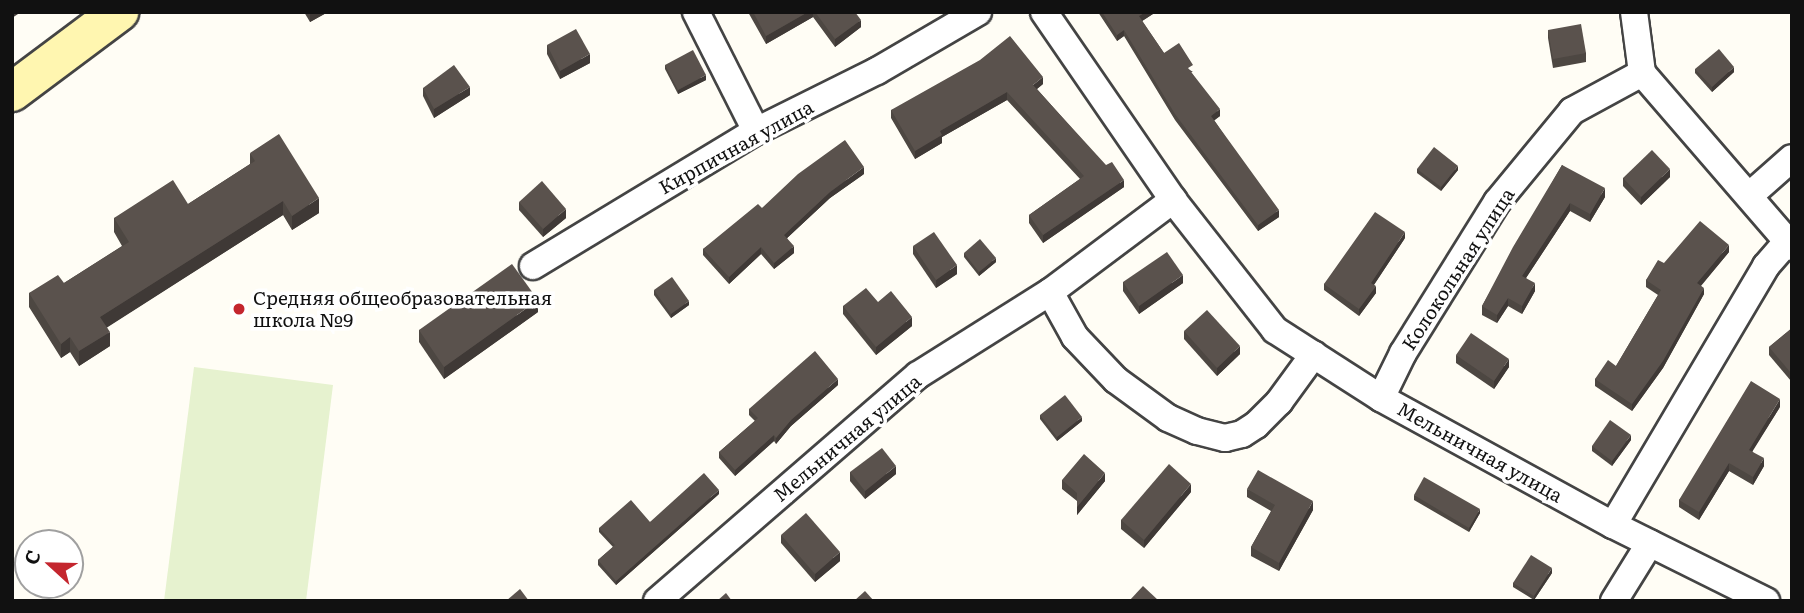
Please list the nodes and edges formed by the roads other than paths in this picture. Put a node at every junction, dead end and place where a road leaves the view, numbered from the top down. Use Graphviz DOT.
graph roads {
  1 [pos="119,12"];
  2 [pos="696,12"];
  3 [pos="978,12"];
  4 [pos="1044,12"];
  5 [pos="1634,12"];
  6 [pos="1642,73"];
  7 [pos="12,92"];
  8 [pos="756,131"];
  9 [pos="1792,159"];
  10 [pos="1749,196"];
  11 [pos="1173,200"];
  12 [pos="1790,245"];
  13 [pos="533,266"];
  14 [pos="1050,292"];
  15 [pos="1314,354"];
  16 [pos="1381,398"];
  17 [pos="1613,525"];
  18 [pos="1650,543"];
  19 [pos="657,601"];
  20 [pos="1615,601"];
  21 [pos="1766,601"];
  1 -- 7 [label="main road"];
  2 -- 8 [label="street"];
  3 -- 8 [label="street, Кирпичная улица"];
  4 -- 11 [label="street, Мельничная улица"];
  5 -- 6 [label="street"];
  6 -- 10 [label="street"];
  6 -- 16 [label="street, Колокольная улица"];
  8 -- 13 [label="street, Кирпичная улица"];
  9 -- 10 [label="street"];
  10 -- 12 [label="street"];
  11 -- 14 [label="street, Мельничная улица"];
  11 -- 15 [label="street, Мельничная улица"];
  12 -- 17 [label="street"];
  14 -- 15 [label="street"];
  14 -- 19 [label="street, Мельничная улица"];
  15 -- 16 [label="street, Мельничная улица"];
  16 -- 17 [label="street, Мельничная улица"];
  17 -- 18 [label="street, Мельничная улица"];
  18 -- 20 [label="street"];
  18 -- 21 [label="street, Мельничная улица"];
}
